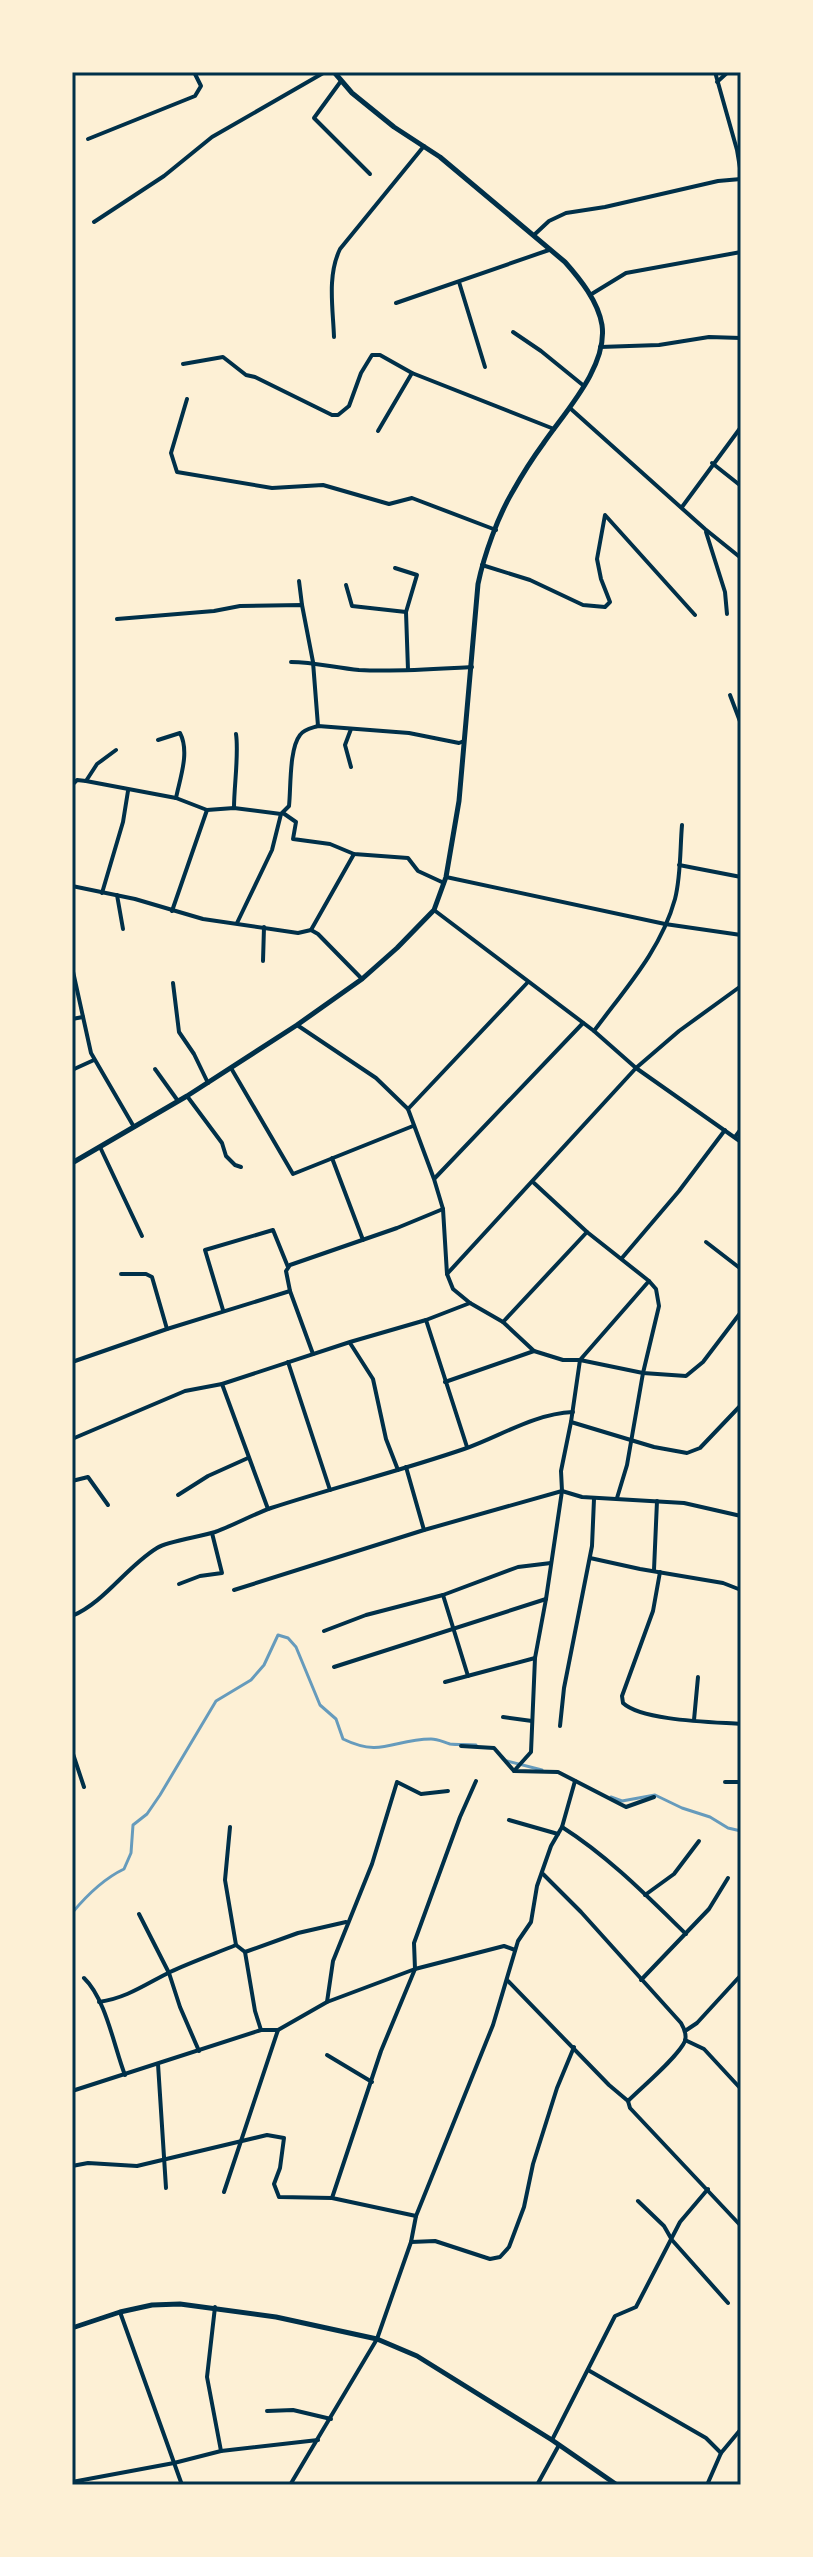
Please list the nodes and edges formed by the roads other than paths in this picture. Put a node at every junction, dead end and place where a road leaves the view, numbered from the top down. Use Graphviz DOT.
graph roads {
  1 [pos="194,72"];
  2 [pos="325,72"];
  3 [pos="334,72"];
  4 [pos="715,72"];
  5 [pos="728,72"];
  6 [pos="342,81"];
  7 [pos="717,82"];
  8 [pos="88,139"];
  9 [pos="424,146"];
  10 [pos="370,174"];
  11 [pos="741,176"];
  12 [pos="94,222"];
  13 [pos="534,235"];
  14 [pos="550,249"];
  15 [pos="741,252"];
  16 [pos="459,282"];
  17 [pos="590,295"];
  18 [pos="396,303"];
  19 [pos="513,332"];
  20 [pos="334,337"];
  21 [pos="741,338"];
  22 [pos="600,347"];
  23 [pos="183,364"];
  24 [pos="485,367"];
  25 [pos="412,373"];
  26 [pos="584,386"];
  27 [pos="187,399"];
  28 [pos="571,409"];
  29 [pos="741,427"];
  30 [pos="554,429"];
  31 [pos="378,431"];
  32 [pos="712,463"];
  33 [pos="741,486"];
  34 [pos="682,507"];
  35 [pos="705,529"];
  36 [pos="496,530"];
  37 [pos="741,558"];
  38 [pos="482,565"];
  39 [pos="395,568"];
  40 [pos="299,581"];
  41 [pos="346,585"];
  42 [pos="302,605"];
  43 [pos="406,612"];
  44 [pos="727,614"];
  45 [pos="695,615"];
  46 [pos="117,619"];
  47 [pos="291,662"];
  48 [pos="313,662"];
  49 [pos="472,667"];
  50 [pos="408,670"];
  51 [pos="730,695"];
  52 [pos="741,724"];
  53 [pos="318,726"];
  54 [pos="351,729"];
  55 [pos="236,734"];
  56 [pos="158,740"];
  57 [pos="464,741"];
  58 [pos="116,750"];
  59 [pos="351,767"];
  60 [pos="74,779"];
  61 [pos="86,781"];
  62 [pos="72,785"];
  63 [pos="128,790"];
  64 [pos="176,798"];
  65 [pos="234,808"];
  66 [pos="207,810"];
  67 [pos="282,814"];
  68 [pos="682,825"];
  69 [pos="354,854"];
  70 [pos="679,865"];
  71 [pos="741,877"];
  72 [pos="445,880"];
  73 [pos="72,886"];
  74 [pos="102,893"];
  75 [pos="117,895"];
  76 [pos="434,910"];
  77 [pos="172,911"];
  78 [pos="237,923"];
  79 [pos="665,924"];
  80 [pos="264,927"];
  81 [pos="123,929"];
  82 [pos="311,930"];
  83 [pos="741,935"];
  84 [pos="263,961"];
  85 [pos="72,967"];
  86 [pos="362,979"];
  87 [pos="528,982"];
  88 [pos="173,983"];
  89 [pos="741,986"];
  90 [pos="83,1017"];
  91 [pos="72,1019"];
  92 [pos="583,1023"];
  93 [pos="297,1025"];
  94 [pos="594,1031"];
  95 [pos="94,1060"];
  96 [pos="231,1068"];
  97 [pos="636,1068"];
  98 [pos="155,1069"];
  99 [pos="72,1070"];
  100 [pos="208,1083"];
  101 [pos="187,1096"];
  102 [pos="178,1101"];
  103 [pos="408,1109"];
  104 [pos="413,1126"];
  105 [pos="134,1127"];
  106 [pos="741,1129"];
  107 [pos="725,1130"];
  108 [pos="735,1137"];
  109 [pos="741,1142"];
  110 [pos="100,1147"];
  111 [pos="332,1158"];
  112 [pos="72,1163"];
  113 [pos="241,1167"];
  114 [pos="434,1179"];
  115 [pos="534,1183"];
  116 [pos="443,1209"];
  117 [pos="587,1232"];
  118 [pos="142,1236"];
  119 [pos="363,1240"];
  120 [pos="706,1242"];
  121 [pos="622,1258"];
  122 [pos="288,1267"];
  123 [pos="741,1269"];
  124 [pos="121,1274"];
  125 [pos="447,1274"];
  126 [pos="649,1281"];
  127 [pos="290,1291"];
  128 [pos="470,1303"];
  129 [pos="223,1311"];
  130 [pos="741,1312"];
  131 [pos="426,1320"];
  132 [pos="503,1322"];
  133 [pos="167,1329"];
  134 [pos="350,1342"];
  135 [pos="534,1351"];
  136 [pos="313,1354"];
  137 [pos="580,1360"];
  138 [pos="72,1362"];
  139 [pos="288,1362"];
  140 [pos="643,1373"];
  141 [pos="445,1382"];
  142 [pos="222,1384"];
  143 [pos="741,1405"];
  144 [pos="573,1412"];
  145 [pos="571,1422"];
  146 [pos="72,1439"];
  147 [pos="631,1441"];
  148 [pos="467,1448"];
  149 [pos="248,1458"];
  150 [pos="406,1467"];
  151 [pos="398,1470"];
  152 [pos="72,1481"];
  153 [pos="330,1490"];
  154 [pos="562,1491"];
  155 [pos="178,1495"];
  156 [pos="617,1498"];
  157 [pos="594,1499"];
  158 [pos="657,1501"];
  159 [pos="108,1505"];
  160 [pos="268,1509"];
  161 [pos="741,1516"];
  162 [pos="424,1530"];
  163 [pos="212,1533"];
  164 [pos="590,1558"];
  165 [pos="551,1563"];
  166 [pos="657,1572"];
  167 [pos="179,1584"];
  168 [pos="234,1590"];
  169 [pos="741,1590"];
  170 [pos="443,1595"];
  171 [pos="546,1599"];
  172 [pos="72,1616"];
  173 [pos="453,1629"];
  174 [pos="324,1631"];
  175 [pos="535,1658"];
  176 [pos="334,1667"];
  177 [pos="468,1676"];
  178 [pos="698,1677"];
  179 [pos="445,1682"];
  180 [pos="503,1717"];
  181 [pos="694,1720"];
  182 [pos="532,1721"];
  183 [pos="741,1724"];
  184 [pos="560,1726"];
  185 [pos="461,1746"];
  186 [pos="72,1751"];
  187 [pos="514,1771"];
  188 [pos="476,1781"];
  189 [pos="575,1781"];
  190 [pos="725,1782"];
  191 [pos="741,1782"];
  192 [pos="84,1787"];
  193 [pos="448,1791"];
  194 [pos="654,1797"];
  195 [pos="509,1820"];
  196 [pos="230,1827"];
  197 [pos="562,1827"];
  198 [pos="558,1834"];
  199 [pos="699,1841"];
  200 [pos="543,1874"];
  201 [pos="728,1878"];
  202 [pos="645,1895"];
  203 [pos="139,1914"];
  204 [pos="348,1922"];
  205 [pos="686,1934"];
  206 [pos="236,1945"];
  207 [pos="515,1950"];
  208 [pos="245,1952"];
  209 [pos="415,1969"];
  210 [pos="169,1973"];
  211 [pos="741,1975"];
  212 [pos="84,1978"];
  213 [pos="641,1980"];
  214 [pos="508,1981"];
  215 [pos="99,2002"];
  216 [pos="327,2002"];
  217 [pos="261,2030"];
  218 [pos="278,2030"];
  219 [pos="685,2031"];
  220 [pos="685,2040"];
  221 [pos="574,2047"];
  222 [pos="199,2051"];
  223 [pos="327,2055"];
  224 [pos="158,2064"];
  225 [pos="125,2075"];
  226 [pos="372,2082"];
  227 [pos="741,2089"];
  228 [pos="72,2091"];
  229 [pos="628,2101"];
  230 [pos="240,2141"];
  231 [pos="165,2158"];
  232 [pos="72,2166"];
  233 [pos="166,2188"];
  234 [pos="708,2189"];
  235 [pos="224,2192"];
  236 [pos="332,2198"];
  237 [pos="638,2201"];
  238 [pos="416,2216"];
  239 [pos="741,2226"];
  240 [pos="672,2240"];
  241 [pos="411,2242"];
  242 [pos="728,2303"];
  243 [pos="215,2307"];
  244 [pos="120,2312"];
  245 [pos="72,2328"];
  246 [pos="377,2339"];
  247 [pos="588,2370"];
  248 [pos="267,2411"];
  249 [pos="331,2419"];
  250 [pos="741,2429"];
  251 [pos="318,2440"];
  252 [pos="552,2440"];
  253 [pos="559,2445"];
  254 [pos="221,2451"];
  255 [pos="721,2453"];
  256 [pos="174,2463"];
  257 [pos="72,2482"];
  258 [pos="182,2485"];
  259 [pos="290,2485"];
  260 [pos="537,2485"];
  261 [pos="617,2485"];
  262 [pos="707,2485"];
  1 -- 8 [label="street"];
  2 -- 12 [label="street"];
  3 -- 6 [label="street"];
  4 -- 7 [label="street"];
  5 -- 7 [label="street"];
  6 -- 9 [label="street"];
  6 -- 10 [label="street"];
  7 -- 11 [label="street"];
  9 -- 13 [label="street"];
  9 -- 20 [label="street"];
  11 -- 13 [label="street"];
  13 -- 14 [label="street"];
  14 -- 16 [label="street"];
  14 -- 17 [label="street"];
  15 -- 17 [label="street"];
  16 -- 18 [label="street"];
  16 -- 24 [label="street"];
  17 -- 22 [label="street"];
  19 -- 26 [label="street"];
  21 -- 22 [label="street"];
  22 -- 26 [label="street"];
  23 -- 25 [label="street"];
  25 -- 30 [label="street"];
  25 -- 31 [label="street"];
  26 -- 28 [label="street"];
  27 -- 36 [label="street"];
  28 -- 30 [label="street"];
  28 -- 34 [label="street"];
  29 -- 32 [label="street"];
  30 -- 36 [label="street"];
  32 -- 33 [label="street"];
  32 -- 34 [label="street"];
  34 -- 35 [label="street"];
  35 -- 37 [label="street"];
  35 -- 44 [label="street"];
  36 -- 38 [label="street"];
  38 -- 45 [label="street"];
  38 -- 49 [label="street"];
  39 -- 43 [label="street"];
  40 -- 42 [label="street"];
  41 -- 43 [label="street"];
  42 -- 46 [label="street"];
  42 -- 48 [label="street"];
  43 -- 50 [label="street"];
  47 -- 48 [label="street"];
  48 -- 50 [label="street"];
  48 -- 53 [label="street"];
  49 -- 50 [label="street"];
  49 -- 57 [label="street"];
  51 -- 52 [label="street"];
  53 -- 54 [label="street"];
  53 -- 67 [label="street"];
  54 -- 57 [label="street"];
  54 -- 59 [label="street"];
  55 -- 65 [label="street"];
  56 -- 64 [label="street"];
  57 -- 72 [label="street"];
  58 -- 61 [label="street"];
  60 -- 61 [label="street"];
  60 -- 62 [label="street"];
  61 -- 63 [label="street"];
  63 -- 64 [label="street"];
  63 -- 74 [label="street"];
  64 -- 66 [label="street"];
  65 -- 66 [label="street"];
  65 -- 67 [label="street"];
  66 -- 77 [label="street"];
  67 -- 69 [label="street"];
  67 -- 78 [label="street"];
  68 -- 70 [label="street"];
  69 -- 72 [label="street"];
  69 -- 82 [label="street"];
  70 -- 71 [label="street"];
  70 -- 79 [label="street"];
  72 -- 76 [label="street"];
  72 -- 79 [label="street"];
  73 -- 74 [label="street"];
  74 -- 75 [label="street"];
  75 -- 77 [label="street"];
  75 -- 81 [label="street"];
  76 -- 86 [label="street"];
  76 -- 87 [label="street"];
  77 -- 78 [label="street"];
  78 -- 80 [label="street"];
  79 -- 83 [label="street"];
  79 -- 94 [label="street"];
  80 -- 82 [label="street"];
  80 -- 84 [label="street"];
  82 -- 86 [label="street"];
  85 -- 90 [label="street"];
  86 -- 93 [label="street"];
  87 -- 92 [label="street"];
  87 -- 103 [label="street"];
  88 -- 100 [label="street"];
  89 -- 97 [label="street"];
  90 -- 91 [label="street"];
  90 -- 95 [label="street"];
  92 -- 94 [label="street"];
  92 -- 114 [label="street"];
  93 -- 96 [label="street"];
  93 -- 103 [label="street"];
  94 -- 97 [label="street"];
  95 -- 99 [label="street"];
  95 -- 105 [label="street"];
  96 -- 100 [label="street"];
  96 -- 111 [label="street"];
  97 -- 107 [label="street"];
  97 -- 115 [label="street"];
  98 -- 102 [label="street"];
  100 -- 101 [label="street"];
  101 -- 102 [label="street"];
  101 -- 113 [label="street"];
  102 -- 105 [label="street"];
  103 -- 104 [label="street"];
  104 -- 111 [label="street"];
  104 -- 114 [label="street"];
  105 -- 110 [label="street"];
  106 -- 108 [label="street"];
  107 -- 108 [label="street"];
  107 -- 121 [label="street"];
  108 -- 109 [label="street"];
  110 -- 112 [label="street"];
  110 -- 118 [label="street"];
  111 -- 119 [label="street"];
  114 -- 116 [label="street"];
  115 -- 117 [label="street"];
  115 -- 125 [label="street"];
  116 -- 119 [label="street"];
  116 -- 125 [label="street"];
  117 -- 121 [label="street"];
  117 -- 132 [label="street"];
  119 -- 122 [label="street"];
  120 -- 123 [label="street"];
  121 -- 126 [label="street"];
  122 -- 127 [label="street"];
  122 -- 129 [label="street"];
  124 -- 133 [label="street"];
  125 -- 128 [label="street"];
  126 -- 137 [label="street"];
  126 -- 140 [label="street"];
  127 -- 129 [label="street"];
  127 -- 136 [label="street"];
  128 -- 131 [label="street"];
  128 -- 132 [label="street"];
  129 -- 133 [label="street"];
  130 -- 140 [label="street"];
  131 -- 134 [label="street"];
  131 -- 141 [label="street"];
  132 -- 135 [label="street"];
  133 -- 138 [label="street"];
  134 -- 136 [label="street"];
  134 -- 151 [label="street"];
  135 -- 137 [label="street"];
  135 -- 141 [label="street"];
  136 -- 139 [label="street"];
  137 -- 140 [label="street"];
  137 -- 144 [label="street"];
  139 -- 142 [label="street"];
  139 -- 153 [label="street"];
  140 -- 147 [label="street"];
  141 -- 148 [label="street"];
  142 -- 146 [label="street"];
  142 -- 149 [label="street"];
  143 -- 147 [label="street"];
  144 -- 145 [label="street"];
  144 -- 148 [label="street"];
  145 -- 147 [label="street"];
  145 -- 154 [label="street"];
  147 -- 156 [label="street"];
  148 -- 150 [label="street"];
  149 -- 155 [label="street"];
  149 -- 160 [label="street"];
  150 -- 151 [label="street"];
  150 -- 162 [label="street"];
  151 -- 153 [label="street"];
  152 -- 159 [label="street"];
  153 -- 160 [label="street"];
  154 -- 157 [label="street"];
  154 -- 162 [label="street"];
  154 -- 165 [label="street"];
  156 -- 157 [label="street"];
  156 -- 158 [label="street"];
  157 -- 164 [label="street"];
  158 -- 161 [label="street"];
  158 -- 166 [label="street"];
  160 -- 163 [label="street"];
  162 -- 168 [label="street"];
  163 -- 167 [label="street"];
  163 -- 172 [label="street"];
  164 -- 166 [label="street"];
  164 -- 184 [label="street"];
  165 -- 170 [label="street"];
  165 -- 171 [label="street"];
  166 -- 169 [label="street"];
  166 -- 181 [label="street"];
  170 -- 173 [label="street"];
  170 -- 174 [label="street"];
  171 -- 173 [label="street"];
  171 -- 175 [label="street"];
  173 -- 176 [label="street"];
  173 -- 177 [label="street"];
  175 -- 177 [label="street"];
  175 -- 182 [label="street"];
  177 -- 179 [label="street"];
  178 -- 181 [label="street"];
  180 -- 182 [label="street"];
  181 -- 183 [label="street"];
  182 -- 187 [label="street"];
  185 -- 187 [label="street"];
  186 -- 192 [label="street"];
  187 -- 189 [label="street"];
  188 -- 209 [label="street"];
  189 -- 194 [label="street"];
  189 -- 197 [label="street"];
  190 -- 191 [label="street"];
  193 -- 204 [label="street"];
  195 -- 198 [label="street"];
  196 -- 206 [label="street"];
  197 -- 198 [label="street"];
  197 -- 202 [label="street"];
  198 -- 200 [label="street"];
  199 -- 202 [label="street"];
  200 -- 207 [label="street"];
  200 -- 213 [label="street"];
  201 -- 205 [label="street"];
  202 -- 205 [label="street"];
  203 -- 210 [label="street"];
  204 -- 208 [label="street"];
  204 -- 216 [label="street"];
  205 -- 213 [label="street"];
  206 -- 208 [label="street"];
  206 -- 210 [label="street"];
  207 -- 209 [label="street"];
  207 -- 214 [label="street"];
  208 -- 217 [label="street"];
  209 -- 216 [label="street"];
  209 -- 226 [label="street"];
  210 -- 215 [label="street"];
  210 -- 222 [label="street"];
  211 -- 219 [label="street"];
  212 -- 215 [label="street"];
  213 -- 219 [label="street"];
  214 -- 221 [label="street"];
  214 -- 238 [label="street"];
  215 -- 225 [label="street"];
  216 -- 218 [label="street"];
  217 -- 218 [label="street"];
  217 -- 222 [label="street"];
  218 -- 230 [label="street"];
  219 -- 220 [label="street"];
  220 -- 227 [label="street"];
  220 -- 229 [label="street"];
  221 -- 229 [label="street"];
  221 -- 241 [label="street"];
  222 -- 224 [label="street"];
  223 -- 226 [label="street"];
  224 -- 225 [label="street"];
  224 -- 231 [label="street"];
  225 -- 228 [label="street"];
  226 -- 236 [label="street"];
  229 -- 234 [label="street"];
  230 -- 231 [label="street"];
  230 -- 235 [label="street"];
  230 -- 236 [label="street"];
  231 -- 232 [label="street"];
  231 -- 233 [label="street"];
  234 -- 239 [label="street"];
  234 -- 240 [label="street"];
  236 -- 238 [label="street"];
  237 -- 240 [label="street"];
  238 -- 241 [label="street"];
  240 -- 242 [label="street"];
  240 -- 247 [label="street"];
  241 -- 246 [label="street"];
  243 -- 244 [label="street"];
  243 -- 246 [label="street"];
  243 -- 254 [label="street"];
  244 -- 245 [label="street"];
  244 -- 256 [label="street"];
  246 -- 249 [label="street"];
  246 -- 252 [label="street"];
  247 -- 252 [label="street"];
  247 -- 255 [label="street"];
  248 -- 249 [label="street"];
  249 -- 251 [label="street"];
  250 -- 255 [label="street"];
  251 -- 254 [label="street"];
  251 -- 259 [label="street"];
  252 -- 253 [label="street"];
  253 -- 260 [label="street"];
  253 -- 261 [label="street"];
  254 -- 256 [label="street"];
  255 -- 262 [label="street"];
  256 -- 257 [label="street"];
  256 -- 258 [label="street"];
}
